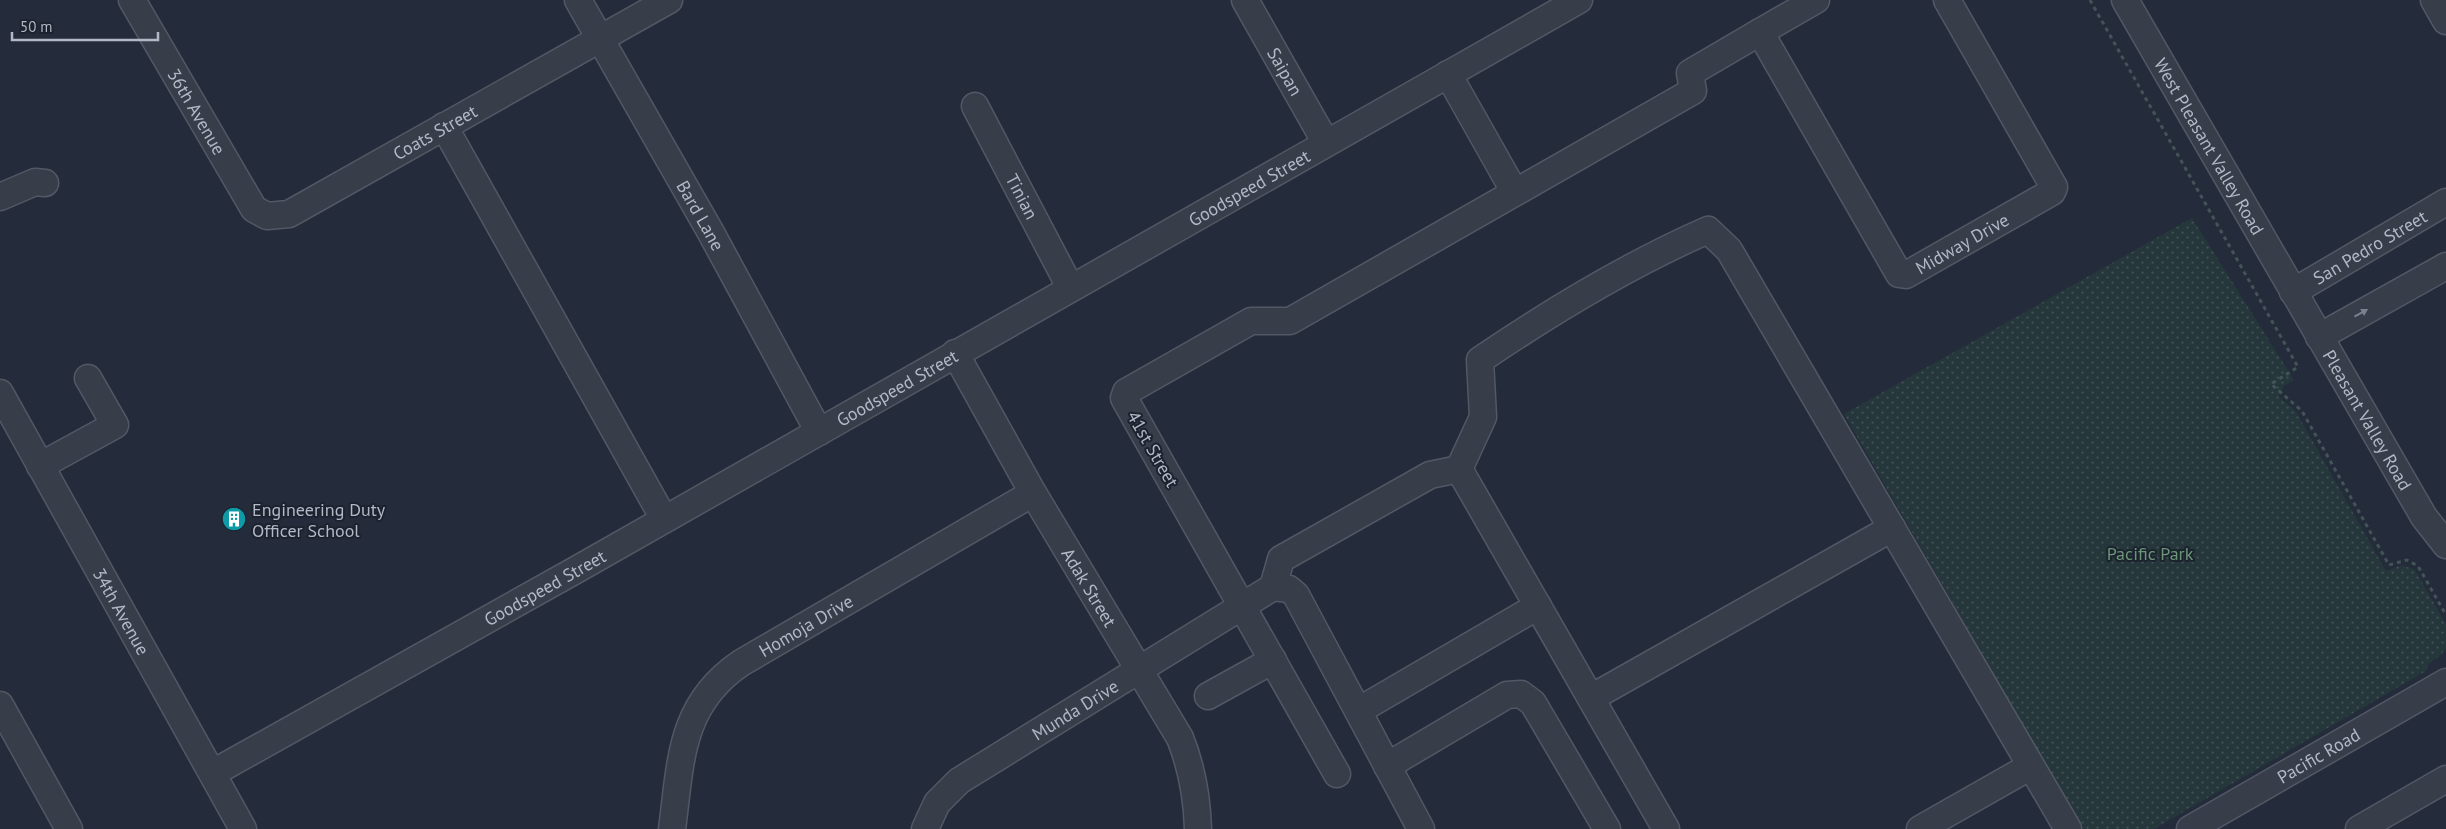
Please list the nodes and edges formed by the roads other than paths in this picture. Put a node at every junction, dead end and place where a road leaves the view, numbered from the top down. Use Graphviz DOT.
graph roads {
  1 [pos="132,0"];
  2 [pos="578,0"];
  3 [pos="669,0"];
  4 [pos="1245,0"];
  5 [pos="1579,0"];
  6 [pos="1816,0"];
  7 [pos="1947,0"];
  8 [pos="2125,0"];
  9 [pos="2434,0"];
  10 [pos="1548,7"];
  11 [pos="2446,21"];
  12 [pos="1760,32"];
  13 [pos="600,38"];
  14 [pos="1448,74"];
  15 [pos="975,106"];
  16 [pos="444,126"];
  17 [pos="1326,143"];
  18 [pos="45,183"];
  19 [pos="1514,192"];
  20 [pos="0,197"];
  21 [pos="2446,202"];
  22 [pos="267,216"];
  23 [pos="2446,266"];
  24 [pos="1070,287"];
  25 [pos="2293,292"];
  26 [pos="2319,336"];
  27 [pos="955,353"];
  28 [pos="88,378"];
  29 [pos="0,393"];
  30 [pos="819,432"];
  31 [pos="40,466"];
  32 [pos="1459,469"];
  33 [pos="1033,493"];
  34 [pos="664,519"];
  35 [pos="1892,528"];
  36 [pos="2446,545"];
  37 [pos="1272,587"];
  38 [pos="1242,604"];
  39 [pos="1538,606"];
  40 [pos="1273,660"];
  41 [pos="1140,671"];
  42 [pos="2446,682"];
  43 [pos="1208,696"];
  44 [pos="1591,698"];
  45 [pos="0,705"];
  46 [pos="1358,711"];
  47 [pos="1387,766"];
  48 [pos="2031,766"];
  49 [pos="213,773"];
  50 [pos="1337,774"];
  51 [pos="2446,779"];
  52 [pos="69,829"];
  53 [pos="243,829"];
  54 [pos="672,829"];
  55 [pos="924,829"];
  56 [pos="1198,829"];
  57 [pos="1420,829"];
  58 [pos="1607,829"];
  59 [pos="1666,829"];
  60 [pos="1920,829"];
  61 [pos="2068,829"];
  62 [pos="2190,829"];
  63 [pos="2359,829"];
  1 -- 22 [label="street, 36th Avenue"];
  2 -- 13 [label="street, Bard Lane"];
  3 -- 13 [label="street, Coats Street"];
  4 -- 17 [label="street, Saipan"];
  5 -- 10 [label="street, Goodspeed Street"];
  6 -- 12 [label="street"];
  7 -- 12 [label="street, Midway Drive"];
  8 -- 25 [label="street, West Pleasant Valley Road"];
  9 -- 11 [label="street"];
  10 -- 14 [label="street, Goodspeed Street"];
  12 -- 19 [label="street, 41st Street"];
  13 -- 16 [label="street, Coats Street"];
  13 -- 30 [label="street, Bard Lane"];
  14 -- 17 [label="street, Goodspeed Street"];
  14 -- 19 [label="street"];
  15 -- 24 [label="street, Tinian"];
  16 -- 22 [label="street, Coats Street"];
  16 -- 34 [label="street"];
  17 -- 24 [label="street, Goodspeed Street"];
  18 -- 20 [label="street"];
  19 -- 38 [label="street, 41st Street"];
  21 -- 25 [label="street, San Pedro Street"];
  26 -- 23 [label="street, one-way"];
  24 -- 27 [label="street, Goodspeed Street"];
  25 -- 26 [label="street, Pleasant Valley Road"];
  26 -- 36 [label="street, Pleasant Valley Road"];
  27 -- 30 [label="street, Goodspeed Street"];
  27 -- 33 [label="street, Adak Street"];
  28 -- 31 [label="street"];
  29 -- 31 [label="street, 34th Avenue"];
  30 -- 34 [label="street, Goodspeed Street"];
  31 -- 49 [label="street, 34th Avenue"];
  32 -- 35 [label="street"];
  32 -- 37 [label="street"];
  32 -- 39 [label="street"];
  33 -- 41 [label="street, Adak Street"];
  33 -- 54 [label="street, Homoja Drive"];
  34 -- 49 [label="street, Goodspeed Street"];
  35 -- 44 [label="street"];
  35 -- 48 [label="street"];
  37 -- 38 [label="street"];
  37 -- 46 [label="street"];
  38 -- 40 [label="street, 41st Street"];
  38 -- 41 [label="street, Munda Drive"];
  39 -- 44 [label="street"];
  39 -- 46 [label="street"];
  40 -- 43 [label="street"];
  40 -- 50 [label="street, 41st Street"];
  41 -- 55 [label="street, Munda Drive"];
  41 -- 56 [label="street, Adak Street"];
  42 -- 62 [label="street, Pacific Road"];
  44 -- 59 [label="street"];
  45 -- 52 [label="street"];
  46 -- 47 [label="street"];
  47 -- 57 [label="street"];
  47 -- 58 [label="street"];
  48 -- 60 [label="street"];
  48 -- 61 [label="street"];
  49 -- 53 [label="street, 34th Avenue"];
  51 -- 63 [label="street"];
}
